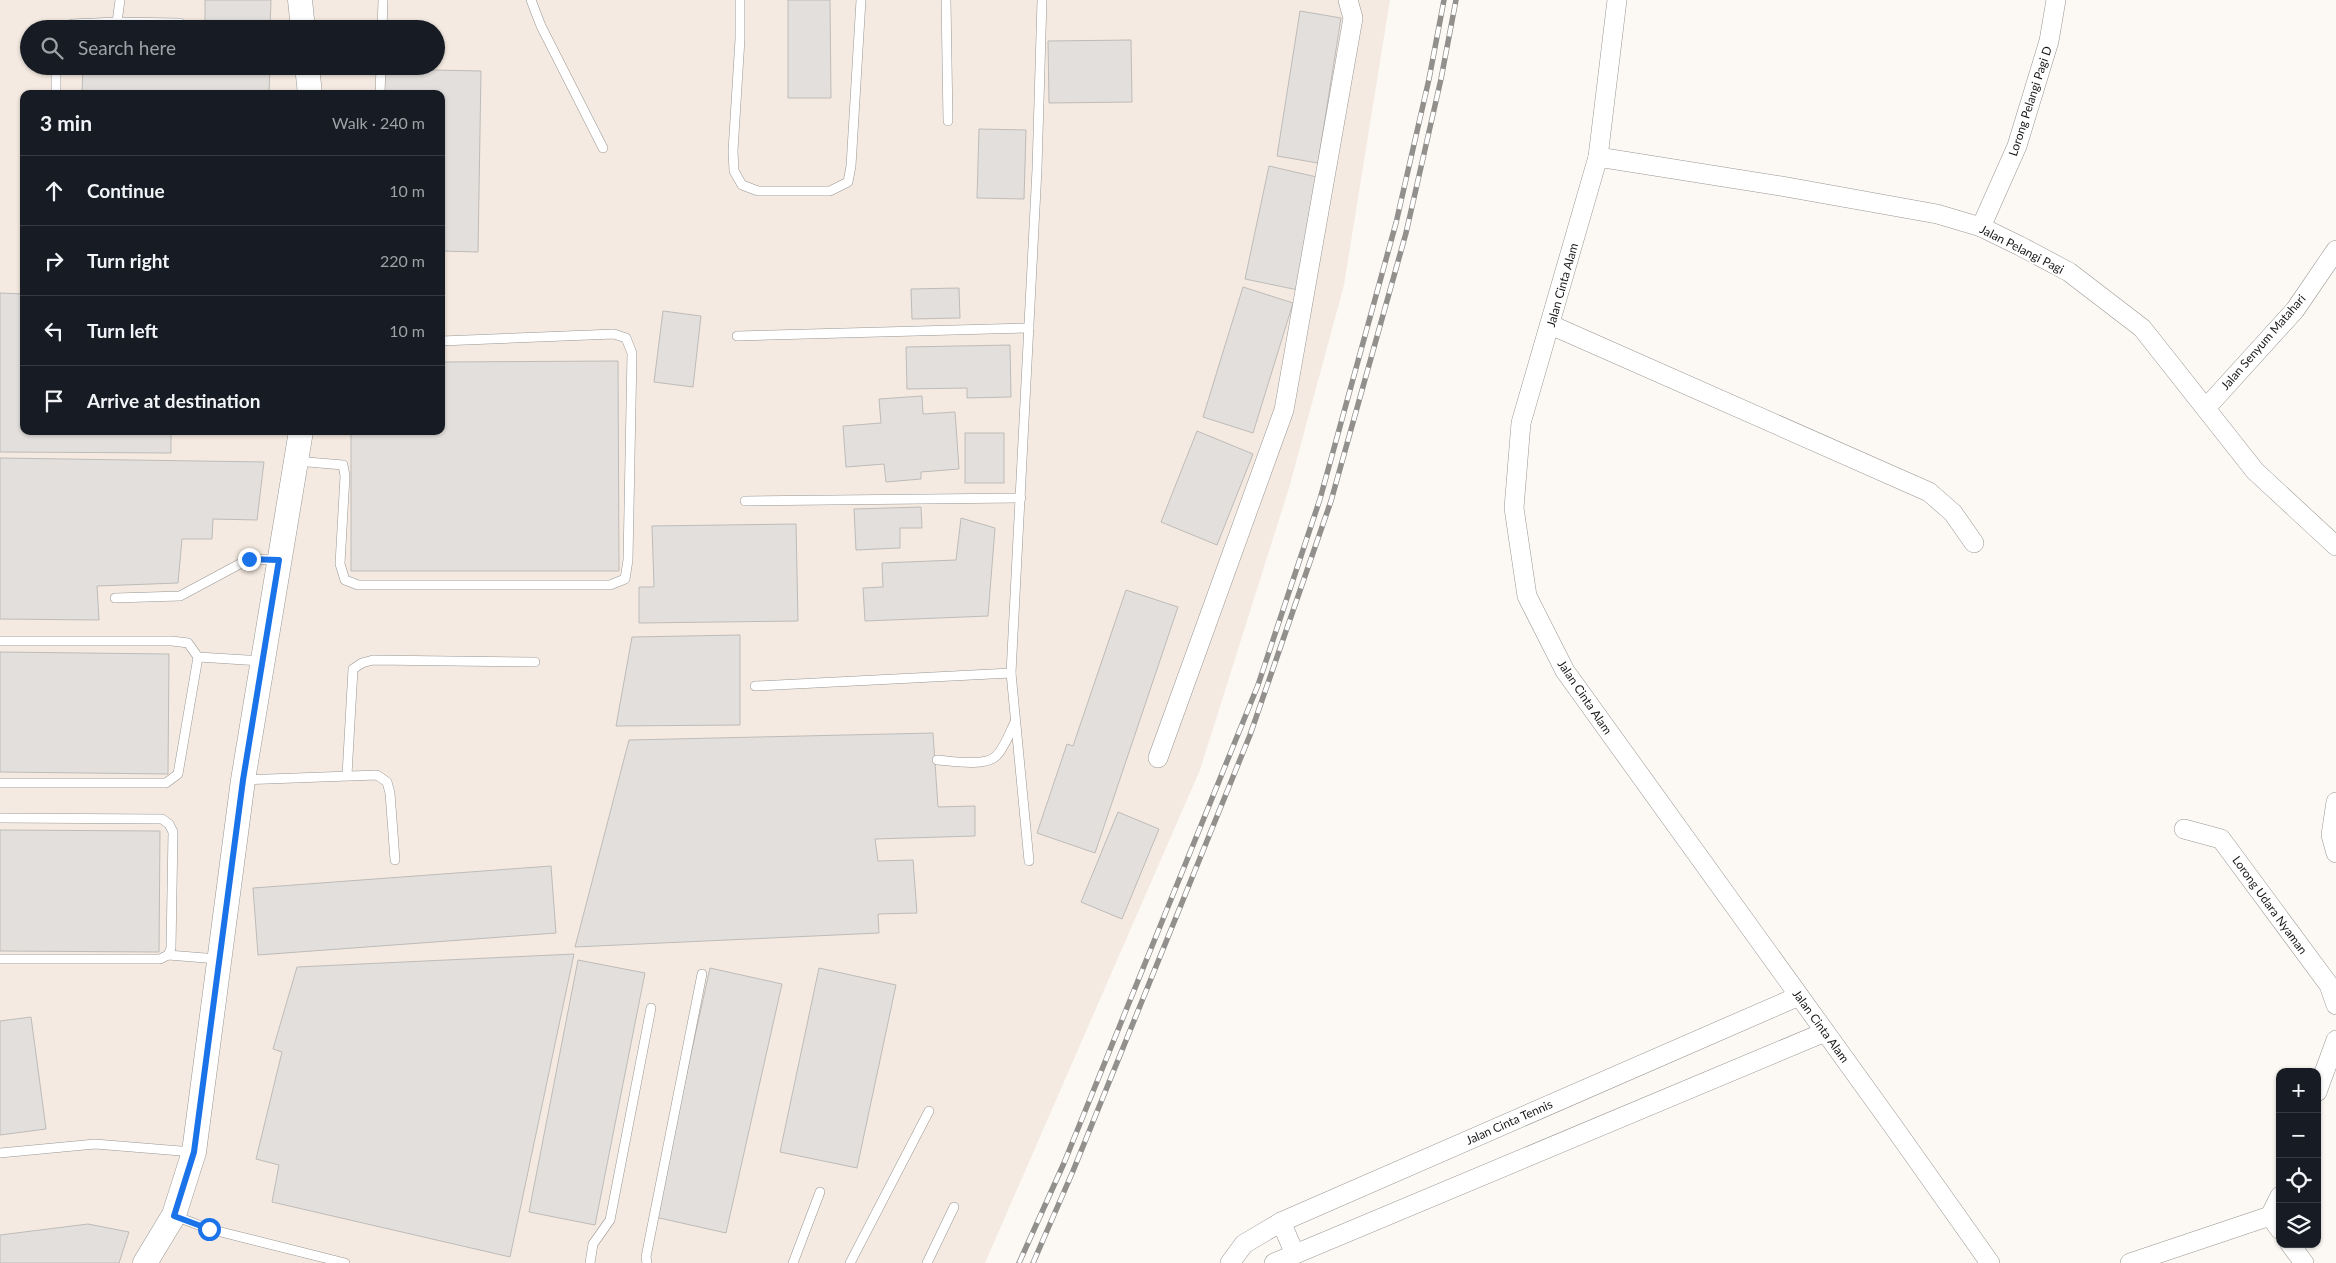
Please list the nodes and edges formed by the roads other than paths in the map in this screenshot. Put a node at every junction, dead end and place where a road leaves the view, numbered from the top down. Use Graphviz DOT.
graph roads {
  1 [pos="120,0"];
  2 [pos="300,0"];
  3 [pos="383,0"];
  4 [pos="531,0"];
  5 [pos="740,0"];
  6 [pos="861,0"];
  7 [pos="946,0"];
  8 [pos="1042,0"];
  9 [pos="1348,0"];
  10 [pos="1617,0"];
  11 [pos="2056,0"];
  12 [pos="117,20"];
  13 [pos="302,20"];
  14 [pos="382,20"];
  15 [pos="56,75"];
  16 [pos="308,75"];
  17 [pos="381,75"];
  18 [pos="56,90"];
  19 [pos="310,90"];
  20 [pos="380,90"];
  21 [pos="948,121"];
  22 [pos="603,148"];
  23 [pos="1598,157"];
  24 [pos="1981,227"];
  25 [pos="2336,250"];
  26 [pos="1550,325"];
  27 [pos="1029,328"];
  28 [pos="737,336"];
  29 [pos="445,341"];
  30 [pos="2206,408"];
  31 [pos="301,435"];
  32 [pos="296,461"];
  33 [pos="1021,498"];
  34 [pos="745,502"];
  35 [pos="1974,543"];
  36 [pos="2336,546"];
  37 [pos="279,560"];
  38 [pos="115,598"];
  39 [pos="0,641"];
  40 [pos="198,658"];
  41 [pos="262,661"];
  42 [pos="535,662"];
  43 [pos="1012,673"];
  44 [pos="755,686"];
  45 [pos="1015,721"];
  46 [pos="1158,758"];
  47 [pos="937,760"];
  48 [pos="347,775"];
  49 [pos="243,780"];
  50 [pos="0,783"];
  51 [pos="2336,802"];
  52 [pos="0,818"];
  53 [pos="2184,829"];
  54 [pos="2336,853"];
  55 [pos="395,860"];
  56 [pos="1030,861"];
  57 [pos="168,955"];
  58 [pos="0,959"];
  59 [pos="219,959"];
  60 [pos="702,974"];
  61 [pos="1799,996"];
  62 [pos="2336,1005"];
  63 [pos="651,1008"];
  64 [pos="1825,1032"];
  65 [pos="2336,1040"];
  66 [pos="2321,1081"];
  67 [pos="929,1111"];
  68 [pos="194,1152"];
  69 [pos="0,1154"];
  70 [pos="820,1192"];
  71 [pos="2279,1203"];
  72 [pos="954,1207"];
  73 [pos="174,1216"];
  74 [pos="1281,1222"];
  75 [pos="2275,1223"];
  76 [pos="2293,1248"];
  77 [pos="1295,1254"];
  78 [pos="146,1263"];
  79 [pos="345,1263"];
  80 [pos="590,1263"];
  81 [pos="647,1263"];
  82 [pos="793,1263"];
  83 [pos="850,1263"];
  84 [pos="927,1263"];
  85 [pos="1230,1263"];
  86 [pos="1274,1263"];
  87 [pos="1990,1263"];
  88 [pos="2130,1263"];
  89 [pos="2304,1263"];
  1 -- 12 [label="lane"];
  2 -- 13 [label="street"];
  3 -- 14 [label="lane"];
  4 -- 22 [label="lane"];
  5 -- 6 [label="lane"];
  7 -- 21 [label="lane"];
  8 -- 27 [label="lane"];
  9 -- 46 [label="street"];
  10 -- 23 [label="street, Jalan Cinta Alam"];
  11 -- 24 [label="street, Lorong Pelangi Pagi D"];
  15 -- 18 [label="lane"];
  16 -- 19 [label="street"];
  17 -- 20 [label="lane"];
  23 -- 24 [label="street, Jalan Pelangi Pagi"];
  23 -- 26 [label="street, Jalan Cinta Alam"];
  24 -- 30 [label="street, Jalan Pelangi Pagi"];
  25 -- 30 [label="street, Jalan Senyum Matahari"];
  26 -- 35 [label="street"];
  26 -- 61 [label="street, Jalan Cinta Alam"];
  27 -- 28 [label="lane"];
  27 -- 33 [label="lane"];
  29 -- 32 [label="lane"];
  30 -- 36 [label="street, Jalan Pelangi Pagi"];
  31 -- 32 [label="street"];
  32 -- 37 [label="street"];
  33 -- 34 [label="lane"];
  33 -- 43 [label="lane"];
  37 -- 38 [label="lane"];
  37 -- 41 [label="street"];
  39 -- 40 [label="lane"];
  40 -- 41 [label="lane"];
  40 -- 50 [label="lane"];
  41 -- 49 [label="street"];
  42 -- 48 [label="lane"];
  43 -- 44 [label="lane"];
  43 -- 45 [label="lane"];
  45 -- 47 [label="lane"];
  45 -- 56 [label="lane"];
  48 -- 49 [label="lane"];
  48 -- 55 [label="lane"];
  49 -- 59 [label="street"];
  51 -- 54 [label="street"];
  52 -- 57 [label="lane"];
  53 -- 62 [label="street, Lorong Udara Nyaman"];
  57 -- 58 [label="lane"];
  57 -- 59 [label="lane"];
  59 -- 68 [label="street"];
  60 -- 81 [label="lane"];
  61 -- 64 [label="street, Jalan Cinta Alam"];
  61 -- 74 [label="street, Jalan Cinta Tennis"];
  63 -- 80 [label="lane"];
  64 -- 77 [label="street"];
  64 -- 87 [label="street, Jalan Cinta Alam"];
  65 -- 66 [label="street"];
  67 -- 83 [label="lane"];
  68 -- 69 [label="lane"];
  68 -- 73 [label="street"];
  70 -- 82 [label="lane"];
  71 -- 75 [label="street"];
  72 -- 84 [label="lane"];
  73 -- 78 [label="street"];
  73 -- 79 [label="lane"];
  74 -- 77 [label="street"];
  74 -- 85 [label="street, Jalan Cinta Tennis"];
  75 -- 88 [label="street"];
  76 -- 89 [label="street"];
  77 -- 86 [label="street"];
}
